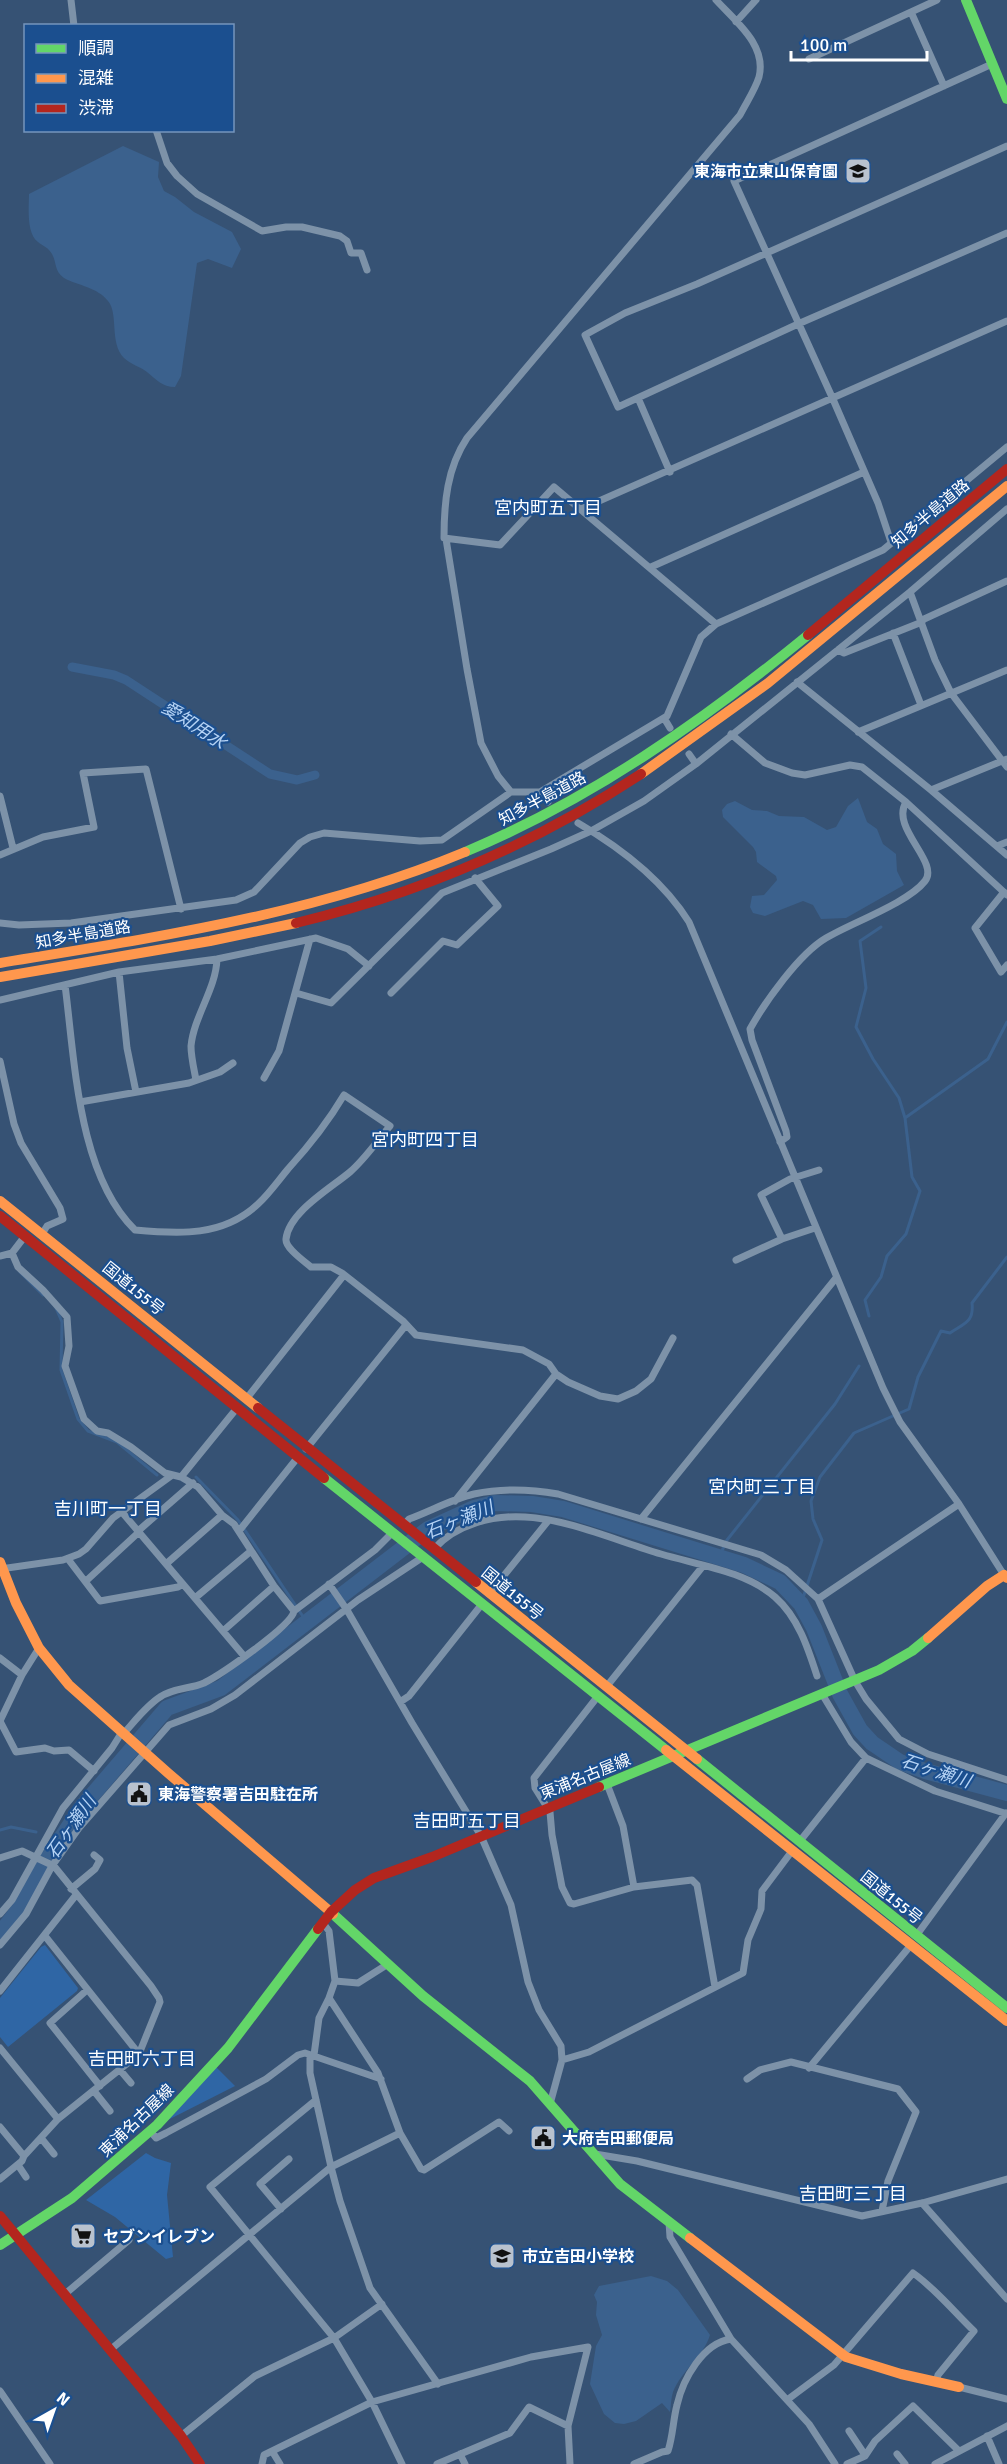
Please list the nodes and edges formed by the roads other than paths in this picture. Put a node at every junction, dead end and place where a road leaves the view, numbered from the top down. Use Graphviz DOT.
graph roads {
  1 [pos="71,0"];
  2 [pos="716,0"];
  3 [pos="756,0"];
  4 [pos="937,0"];
  5 [pos="966,0"];
  6 [pos="911,12"];
  7 [pos="736,22"];
  8 [pos="74,24"];
  9 [pos="809,59"];
  10 [pos="992,64"];
  11 [pos="944,86"];
  12 [pos="1007,99"];
  13 [pos="157,132"];
  14 [pos="1007,146"];
  15 [pos="1007,233"];
  16 [pos="767,252"];
  17 [pos="367,270"];
  18 [pos="1007,321"];
  19 [pos="798,324"];
  20 [pos="831,397"];
  21 [pos="638,398"];
  22 [pos="1007,447"];
  23 [pos="1007,469"];
  24 [pos="670,472"];
  25 [pos="864,472"];
  26 [pos="1007,486"];
  27 [pos="581,509"];
  28 [pos="1007,509"];
  29 [pos="446,538"];
  30 [pos="891,542"];
  31 [pos="651,567"];
  32 [pos="1007,581"];
  33 [pos="910,592"];
  34 [pos="922,621"];
  35 [pos="716,624"];
  36 [pos="893,633"];
  37 [pos="837,650"];
  38 [pos="1007,670"];
  39 [pos="797,682"];
  40 [pos="951,693"];
  41 [pos="921,705"];
  42 [pos="664,718"];
  43 [pos="670,728"];
  44 [pos="858,732"];
  45 [pos="731,734"];
  46 [pos="689,754"];
  47 [pos="1005,762"];
  48 [pos="696,764"];
  49 [pos="931,790"];
  50 [pos="511,792"];
  51 [pos="540,792"];
  52 [pos="0,798"];
  53 [pos="548,802"];
  54 [pos="906,802"];
  55 [pos="578,823"];
  56 [pos="591,831"];
  57 [pos="1007,842"];
  58 [pos="997,846"];
  59 [pos="13,848"];
  60 [pos="0,855"];
  61 [pos="1007,855"];
  62 [pos="475,878"];
  63 [pos="1005,893"];
  64 [pos="181,909"];
  65 [pos="0,924"];
  66 [pos="310,939"];
  67 [pos="217,959"];
  68 [pos="0,963"];
  69 [pos="1007,965"];
  70 [pos="369,966"];
  71 [pos="119,972"];
  72 [pos="0,977"];
  73 [pos="64,986"];
  74 [pos="296,993"];
  75 [pos="391,993"];
  76 [pos="0,1000"];
  77 [pos="0,1061"];
  78 [pos="233,1063"];
  79 [pos="264,1078"];
  80 [pos="196,1080"];
  81 [pos="136,1092"];
  82 [pos="80,1102"];
  83 [pos="780,1142"];
  84 [pos="819,1170"];
  85 [pos="795,1177"];
  86 [pos="0,1201"];
  87 [pos="0,1216"];
  88 [pos="815,1228"];
  89 [pos="42,1234"];
  90 [pos="25,1236"];
  91 [pos="782,1239"];
  92 [pos="12,1253"];
  93 [pos="0,1256"];
  94 [pos="736,1260"];
  95 [pos="344,1275"];
  96 [pos="836,1278"];
  97 [pos="406,1325"];
  98 [pos="673,1338"];
  99 [pos="556,1374"];
  100 [pos="247,1398"];
  101 [pos="237,1408"];
  102 [pos="308,1447"];
  103 [pos="299,1456"];
  104 [pos="171,1476"];
  105 [pos="181,1477"];
  106 [pos="193,1483"];
  107 [pos="455,1501"];
  108 [pos="959,1504"];
  109 [pos="122,1511"];
  110 [pos="222,1515"];
  111 [pos="641,1519"];
  112 [pos="548,1521"];
  113 [pos="405,1526"];
  114 [pos="238,1531"];
  115 [pos="139,1532"];
  116 [pos="395,1534"];
  117 [pos="433,1548"];
  118 [pos="251,1551"];
  119 [pos="423,1557"];
  120 [pos="68,1559"];
  121 [pos="166,1564"];
  122 [pos="1,1566"];
  123 [pos="703,1566"];
  124 [pos="1006,1576"];
  125 [pos="86,1581"];
  126 [pos="183,1584"];
  127 [pos="329,1584"];
  128 [pos="274,1586"];
  129 [pos="489,1594"];
  130 [pos="195,1598"];
  131 [pos="818,1599"];
  132 [pos="482,1604"];
  133 [pos="347,1610"];
  134 [pos="294,1611"];
  135 [pos="223,1631"];
  136 [pos="39,1648"];
  137 [pos="244,1656"];
  138 [pos="0,1658"];
  139 [pos="22,1675"];
  140 [pos="818,1676"];
  141 [pos="853,1681"];
  142 [pos="606,1686"];
  143 [pos="823,1694"];
  144 [pos="597,1696"];
  145 [pos="400,1702"];
  146 [pos="0,1721"];
  147 [pos="123,1733"];
  148 [pos="686,1751"];
  149 [pos="144,1752"];
  150 [pos="672,1756"];
  151 [pos="866,1758"];
  152 [pos="94,1771"];
  153 [pos="1007,1780"];
  154 [pos="607,1784"];
  155 [pos="546,1808"];
  156 [pos="1006,1813"];
  157 [pos="481,1836"];
  158 [pos="800,1841"];
  159 [pos="792,1851"];
  160 [pos="94,1855"];
  161 [pos="0,1858"];
  162 [pos="36,1859"];
  163 [pos="52,1866"];
  164 [pos="634,1887"];
  165 [pos="73,1892"];
  166 [pos="331,1912"];
  167 [pos="0,1914"];
  168 [pos="323,1923"];
  169 [pos="45,1936"];
  170 [pos="913,1940"];
  171 [pos="0,1945"];
  172 [pos="388,1964"];
  173 [pos="335,1981"];
  174 [pos="715,1987"];
  175 [pos="87,1990"];
  176 [pos="0,1991"];
  177 [pos="329,1998"];
  178 [pos="1007,2008"];
  179 [pos="1007,2021"];
  180 [pos="0,2048"];
  181 [pos="139,2054"];
  182 [pos="312,2055"];
  183 [pos="562,2060"];
  184 [pos="809,2068"];
  185 [pos="120,2070"];
  186 [pos="381,2079"];
  187 [pos="747,2079"];
  188 [pos="131,2083"];
  189 [pos="97,2088"];
  190 [pos="316,2100"];
  191 [pos="550,2104"];
  192 [pos="110,2111"];
  193 [pos="58,2119"];
  194 [pos="0,2127"];
  195 [pos="150,2131"];
  196 [pos="510,2132"];
  197 [pos="400,2133"];
  198 [pos="41,2138"];
  199 [pos="54,2154"];
  200 [pos="593,2154"];
  201 [pos="24,2156"];
  202 [pos="289,2159"];
  203 [pos="18,2165"];
  204 [pos="331,2167"];
  205 [pos="26,2177"];
  206 [pos="0,2179"];
  207 [pos="1007,2179"];
  208 [pos="922,2203"];
  209 [pos="281,2209"];
  210 [pos="882,2211"];
  211 [pos="0,2216"];
  212 [pos="669,2222"];
  213 [pos="16,2235"];
  214 [pos="250,2236"];
  215 [pos="129,2240"];
  216 [pos="0,2245"];
  217 [pos="65,2295"];
  218 [pos="1007,2299"];
  219 [pos="382,2304"];
  220 [pos="334,2338"];
  221 [pos="731,2339"];
  222 [pos="110,2350"];
  223 [pos="842,2354"];
  224 [pos="936,2382"];
  225 [pos="438,2384"];
  226 [pos="959,2387"];
  227 [pos="0,2391"];
  228 [pos="1007,2399"];
  229 [pos="788,2400"];
  230 [pos="372,2402"];
  231 [pos="568,2426"];
  232 [pos="1007,2426"];
  233 [pos="849,2431"];
  234 [pos="181,2436"];
  235 [pos="987,2436"];
  236 [pos="272,2451"];
  237 [pos="959,2451"];
  238 [pos="460,2454"];
  239 [pos="897,2454"];
  240 [pos="865,2455"];
  241 [pos="50,2464"];
  242 [pos="200,2464"];
  243 [pos="262,2464"];
  244 [pos="280,2464"];
  245 [pos="402,2464"];
  246 [pos="437,2464"];
  247 [pos="465,2464"];
  248 [pos="570,2464"];
  249 [pos="634,2464"];
  250 [pos="835,2464"];
  251 [pos="847,2464"];
  252 [pos="905,2464"];
  253 [pos="935,2464"];
  254 [pos="999,2464"];
  1 -- 8 [label="street"];
  2 -- 7 [label="street"];
  3 -- 7 [label="street"];
  4 -- 6 [label="street"];
  5 -- 10 [label="main road"];
  6 -- 9 [label="street"];
  6 -- 11 [label="street"];
  7 -- 29 [label="street"];
  10 -- 11 [label="street"];
  10 -- 12 [label="main road"];
  11 -- 16 [label="street"];
  13 -- 17 [label="street"];
  14 -- 16 [label="street"];
  15 -- 19 [label="street"];
  16 -- 19 [label="street"];
  16 -- 21 [label="street"];
  18 -- 20 [label="street"];
  19 -- 20 [label="street"];
  19 -- 21 [label="street"];
  20 -- 24 [label="street"];
  20 -- 25 [label="street"];
  21 -- 24 [label="street"];
  22 -- 30 [label="street"];
  23 -- 68 [label="main road, 知多半島道路"];
  24 -- 27 [label="street"];
  25 -- 30 [label="street"];
  25 -- 31 [label="street"];
  26 -- 72 [label="main road, 知多半島道路"];
  27 -- 29 [label="street"];
  27 -- 31 [label="street"];
  28 -- 33 [label="street"];
  29 -- 50 [label="street"];
  30 -- 35 [label="street"];
  31 -- 35 [label="street"];
  32 -- 34 [label="street"];
  33 -- 34 [label="street"];
  33 -- 37 [label="street"];
  34 -- 36 [label="street"];
  34 -- 40 [label="street"];
  35 -- 42 [label="street"];
  36 -- 37 [label="street"];
  36 -- 41 [label="street"];
  37 -- 39 [label="street"];
  38 -- 40 [label="street"];
  39 -- 44 [label="street"];
  39 -- 45 [label="street"];
  40 -- 41 [label="street"];
  40 -- 47 [label="street"];
  41 -- 44 [label="street"];
  42 -- 43 [label="street"];
  42 -- 51 [label="street"];
  44 -- 49 [label="street"];
  45 -- 48 [label="street"];
  45 -- 54 [label="street"];
  46 -- 48 [label="street"];
  47 -- 49 [label="street"];
  48 -- 56 [label="street"];
  49 -- 58 [label="street"];
  50 -- 51 [label="street"];
  50 -- 64 [label="street"];
  51 -- 53 [label="street"];
  52 -- 59 [label="street"];
  54 -- 63 [label="street"];
  54 -- 83 [label="street"];
  55 -- 56 [label="street"];
  56 -- 62 [label="street"];
  56 -- 83 [label="street"];
  57 -- 58 [label="street"];
  58 -- 61 [label="street"];
  59 -- 60 [label="street"];
  59 -- 64 [label="street"];
  62 -- 70 [label="street"];
  62 -- 75 [label="street"];
  63 -- 69 [label="street"];
  64 -- 65 [label="street"];
  66 -- 67 [label="street"];
  66 -- 70 [label="street"];
  66 -- 74 [label="street"];
  67 -- 71 [label="street"];
  67 -- 80 [label="street"];
  70 -- 74 [label="street"];
  71 -- 73 [label="street"];
  71 -- 81 [label="street"];
  73 -- 76 [label="street"];
  73 -- 82 [label="street"];
  74 -- 79 [label="street"];
  77 -- 89 [label="street"];
  78 -- 80 [label="street"];
  80 -- 81 [label="street"];
  81 -- 82 [label="street"];
  82 -- 95 [label="street"];
  83 -- 85 [label="street"];
  84 -- 85 [label="street"];
  85 -- 88 [label="street"];
  85 -- 91 [label="street"];
  86 -- 89 [label="main road, 国道155号"];
  87 -- 90 [label="main road, 国道155号"];
  88 -- 91 [label="street"];
  88 -- 96 [label="street"];
  89 -- 100 [label="main road, 国道155号"];
  90 -- 92 [label="street"];
  90 -- 101 [label="main road, 国道155号"];
  91 -- 94 [label="street"];
  92 -- 93 [label="street"];
  92 -- 104 [label="street"];
  95 -- 97 [label="street"];
  95 -- 100 [label="street"];
  96 -- 108 [label="street"];
  96 -- 111 [label="street"];
  97 -- 99 [label="street"];
  97 -- 102 [label="street"];
  98 -- 99 [label="street"];
  99 -- 107 [label="street"];
  100 -- 102 [label="main road, 国道155号"];
  101 -- 103 [label="main road, 国道155号"];
  101 -- 105 [label="street"];
  102 -- 103 [label="street"];
  102 -- 113 [label="main road, 国道155号"];
  103 -- 114 [label="street"];
  103 -- 116 [label="main road, 国道155号"];
  104 -- 105 [label="street"];
  104 -- 109 [label="street"];
  105 -- 106 [label="street"];
  106 -- 110 [label="street"];
  106 -- 115 [label="street"];
  107 -- 111 [label="street"];
  107 -- 113 [label="street"];
  108 -- 124 [label="street"];
  108 -- 131 [label="street"];
  109 -- 115 [label="street"];
  109 -- 120 [label="street"];
  110 -- 114 [label="street"];
  110 -- 121 [label="street"];
  111 -- 131 [label="street"];
  112 -- 117 [label="street"];
  112 -- 123 [label="street"];
  112 -- 129 [label="street"];
  113 -- 117 [label="main road, 国道155号"];
  114 -- 118 [label="street"];
  115 -- 121 [label="street"];
  115 -- 125 [label="street"];
  116 -- 119 [label="main road, 国道155号"];
  116 -- 127 [label="street"];
  117 -- 129 [label="main road, 国道155号"];
  118 -- 128 [label="street"];
  118 -- 130 [label="street"];
  119 -- 132 [label="main road, 国道155号"];
  119 -- 133 [label="street"];
  120 -- 122 [label="street"];
  120 -- 125 [label="street"];
  121 -- 126 [label="street"];
  122 -- 136 [label="main road"];
  123 -- 140 [label="street"];
  123 -- 142 [label="street"];
  124 -- 141 [label="main road, 東浦名古屋線"];
  125 -- 126 [label="street"];
  126 -- 130 [label="street"];
  127 -- 133 [label="street"];
  127 -- 134 [label="street"];
  128 -- 134 [label="street"];
  128 -- 135 [label="street"];
  129 -- 142 [label="main road, 国道155号"];
  130 -- 135 [label="street"];
  131 -- 141 [label="street"];
  132 -- 144 [label="main road, 国道155号"];
  132 -- 145 [label="street"];
  133 -- 145 [label="street"];
  133 -- 149 [label="street"];
  134 -- 137 [label="street"];
  135 -- 137 [label="street"];
  136 -- 139 [label="street"];
  136 -- 147 [label="main road"];
  137 -- 147 [label="street"];
  138 -- 139 [label="street"];
  139 -- 146 [label="street"];
  141 -- 143 [label="main road, 東浦名古屋線"];
  141 -- 153 [label="street"];
  142 -- 148 [label="main road, 国道155号"];
  143 -- 148 [label="main road, 東浦名古屋線"];
  143 -- 151 [label="street"];
  144 -- 150 [label="main road, 国道155号"];
  144 -- 155 [label="street"];
  145 -- 157 [label="street"];
  146 -- 152 [label="street"];
  147 -- 149 [label="main road"];
  147 -- 152 [label="street"];
  148 -- 150 [label="main road, 東浦名古屋線"];
  148 -- 158 [label="main road, 国道155号"];
  149 -- 163 [label="street"];
  149 -- 166 [label="main road"];
  150 -- 154 [label="main road, 東浦名古屋線"];
  150 -- 159 [label="main road, 国道155号"];
  151 -- 156 [label="street"];
  151 -- 158 [label="street"];
  152 -- 162 [label="street"];
  154 -- 155 [label="main road, 東浦名古屋線"];
  154 -- 164 [label="street"];
  155 -- 157 [label="main road, 東浦名古屋線"];
  155 -- 164 [label="street"];
  156 -- 170 [label="street"];
  157 -- 166 [label="main road, 東浦名古屋線"];
  157 -- 183 [label="street"];
  158 -- 170 [label="main road, 国道155号"];
  159 -- 170 [label="main road, 国道155号"];
  159 -- 174 [label="street"];
  160 -- 165 [label="street"];
  161 -- 162 [label="street"];
  162 -- 163 [label="street"];
  162 -- 167 [label="street"];
  163 -- 165 [label="street"];
  163 -- 171 [label="street"];
  164 -- 174 [label="street"];
  165 -- 169 [label="street"];
  165 -- 181 [label="street"];
  166 -- 168 [label="main road, 東浦名古屋線"];
  166 -- 172 [label="main road"];
  168 -- 173 [label="street"];
  168 -- 195 [label="main road, 東浦名古屋線"];
  169 -- 175 [label="street"];
  169 -- 176 [label="street"];
  170 -- 178 [label="main road, 国道155号"];
  170 -- 179 [label="main road, 国道155号"];
  170 -- 184 [label="street"];
  172 -- 173 [label="street"];
  172 -- 191 [label="main road"];
  173 -- 177 [label="street"];
  174 -- 183 [label="street"];
  175 -- 181 [label="street"];
  175 -- 189 [label="street"];
  177 -- 182 [label="street"];
  177 -- 186 [label="street"];
  180 -- 193 [label="street"];
  181 -- 185 [label="street"];
  182 -- 186 [label="street"];
  182 -- 190 [label="street"];
  182 -- 195 [label="street"];
  183 -- 191 [label="street"];
  184 -- 187 [label="street"];
  184 -- 210 [label="street"];
  185 -- 188 [label="street"];
  185 -- 189 [label="street"];
  186 -- 197 [label="street"];
  189 -- 192 [label="street"];
  189 -- 193 [label="street"];
  190 -- 204 [label="street"];
  190 -- 214 [label="street"];
  191 -- 200 [label="main road"];
  193 -- 198 [label="street"];
  194 -- 201 [label="street"];
  195 -- 213 [label="main road, 東浦名古屋線"];
  196 -- 197 [label="street"];
  197 -- 204 [label="street"];
  198 -- 199 [label="street"];
  198 -- 201 [label="street"];
  200 -- 210 [label="street"];
  200 -- 212 [label="main road"];
  201 -- 203 [label="street"];
  202 -- 209 [label="street"];
  203 -- 205 [label="street"];
  203 -- 206 [label="street"];
  204 -- 209 [label="street"];
  204 -- 219 [label="street"];
  207 -- 208 [label="street"];
  208 -- 210 [label="street"];
  208 -- 218 [label="street"];
  209 -- 214 [label="street"];
  211 -- 213 [label="main road"];
  212 -- 221 [label="street"];
  212 -- 223 [label="main road"];
  213 -- 216 [label="main road, 東浦名古屋線"];
  213 -- 217 [label="main road"];
  214 -- 220 [label="street"];
  214 -- 222 [label="street"];
  215 -- 217 [label="street"];
  217 -- 222 [label="main road"];
  219 -- 220 [label="street"];
  219 -- 225 [label="street"];
  220 -- 230 [label="street"];
  220 -- 234 [label="street"];
  221 -- 229 [label="street"];
  221 -- 249 [label="street"];
  222 -- 234 [label="main road"];
  223 -- 224 [label="main road"];
  223 -- 224 [label="street"];
  223 -- 229 [label="street"];
  224 -- 226 [label="main road"];
  225 -- 230 [label="street"];
  225 -- 231 [label="street"];
  226 -- 228 [label="street"];
  227 -- 241 [label="street"];
  229 -- 250 [label="street"];
  230 -- 236 [label="street"];
  230 -- 245 [label="street"];
  231 -- 238 [label="street"];
  231 -- 248 [label="street"];
  232 -- 235 [label="street"];
  233 -- 240 [label="street"];
  234 -- 242 [label="main road"];
  235 -- 237 [label="street"];
  235 -- 254 [label="street"];
  236 -- 243 [label="street"];
  236 -- 244 [label="street"];
  237 -- 240 [label="street"];
  237 -- 253 [label="street"];
  238 -- 246 [label="street"];
  238 -- 247 [label="street"];
  239 -- 252 [label="street"];
  240 -- 251 [label="street"];
}
